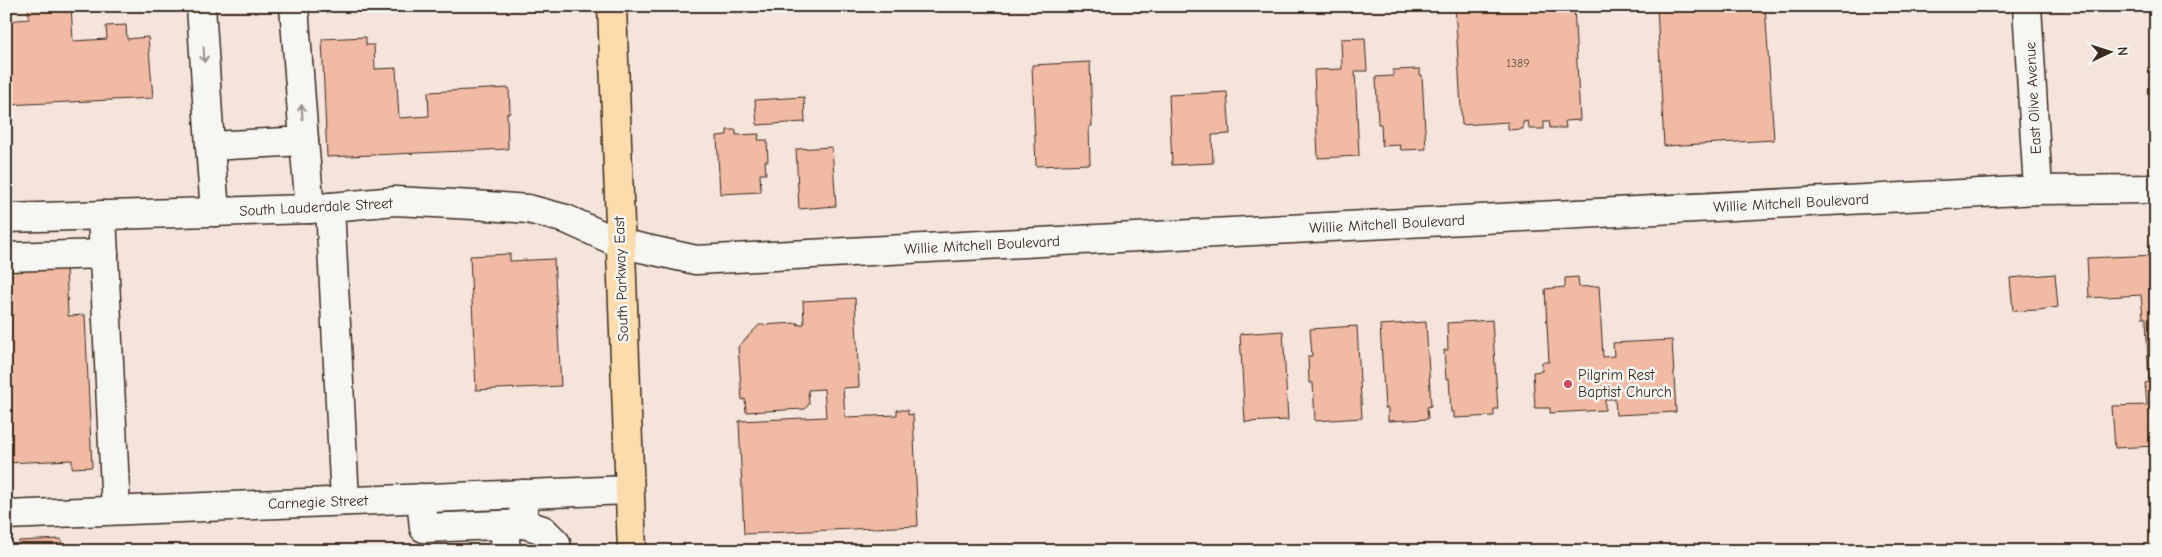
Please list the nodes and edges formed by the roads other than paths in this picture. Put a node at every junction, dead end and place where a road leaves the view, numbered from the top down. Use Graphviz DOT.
graph roads {
  1 [pos="201,6"];
  2 [pos="294,6"];
  3 [pos="612,6"];
  4 [pos="2028,6"];
  5 [pos="304,141"];
  6 [pos="210,146"];
  7 [pos="2156,188"];
  8 [pos="2038,190"];
  9 [pos="320,208"];
  10 [pos="215,212"];
  11 [pos="102,215"];
  12 [pos="6,218"];
  13 [pos="619,243"];
  14 [pos="104,254"];
  15 [pos="6,257"];
  16 [pos="629,490"];
  17 [pos="523,494"];
  18 [pos="421,498"];
  19 [pos="345,501"];
  20 [pos="116,510"];
  21 [pos="6,515"];
  22 [pos="511,533"];
  23 [pos="557,551"];
  24 [pos="632,551"];
  1 -- 6 [label="street, one-way"];
  5 -- 2 [label="street, one-way"];
  3 -- 13 [label="main road, South Parkway East"];
  4 -- 8 [label="street, East Olive Avenue"];
  5 -- 6 [label="street"];
  5 -- 9 [label="street"];
  6 -- 10 [label="street"];
  7 -- 8 [label="street, Willie Mitchell Boulevard"];
  8 -- 13 [label="street, Willie Mitchell Boulevard"];
  9 -- 10 [label="street, South Lauderdale Street"];
  9 -- 13 [label="street, South Lauderdale Street"];
  9 -- 19 [label="street"];
  10 -- 11 [label="street, South Lauderdale Street"];
  11 -- 12 [label="street, South Lauderdale Street"];
  11 -- 14 [label="street"];
  13 -- 16 [label="main road, South Parkway East"];
  14 -- 15 [label="street"];
  14 -- 20 [label="street"];
  16 -- 17 [label="street, Carnegie Street"];
  16 -- 24 [label="main road, South Parkway East"];
  17 -- 18 [label="street, Carnegie Street"];
  17 -- 22 [label="street"];
  18 -- 19 [label="street, Carnegie Street"];
  18 -- 22 [label="street"];
  19 -- 20 [label="street, Carnegie Street"];
  20 -- 21 [label="street, Carnegie Street"];
  22 -- 23 [label="street"];
}
